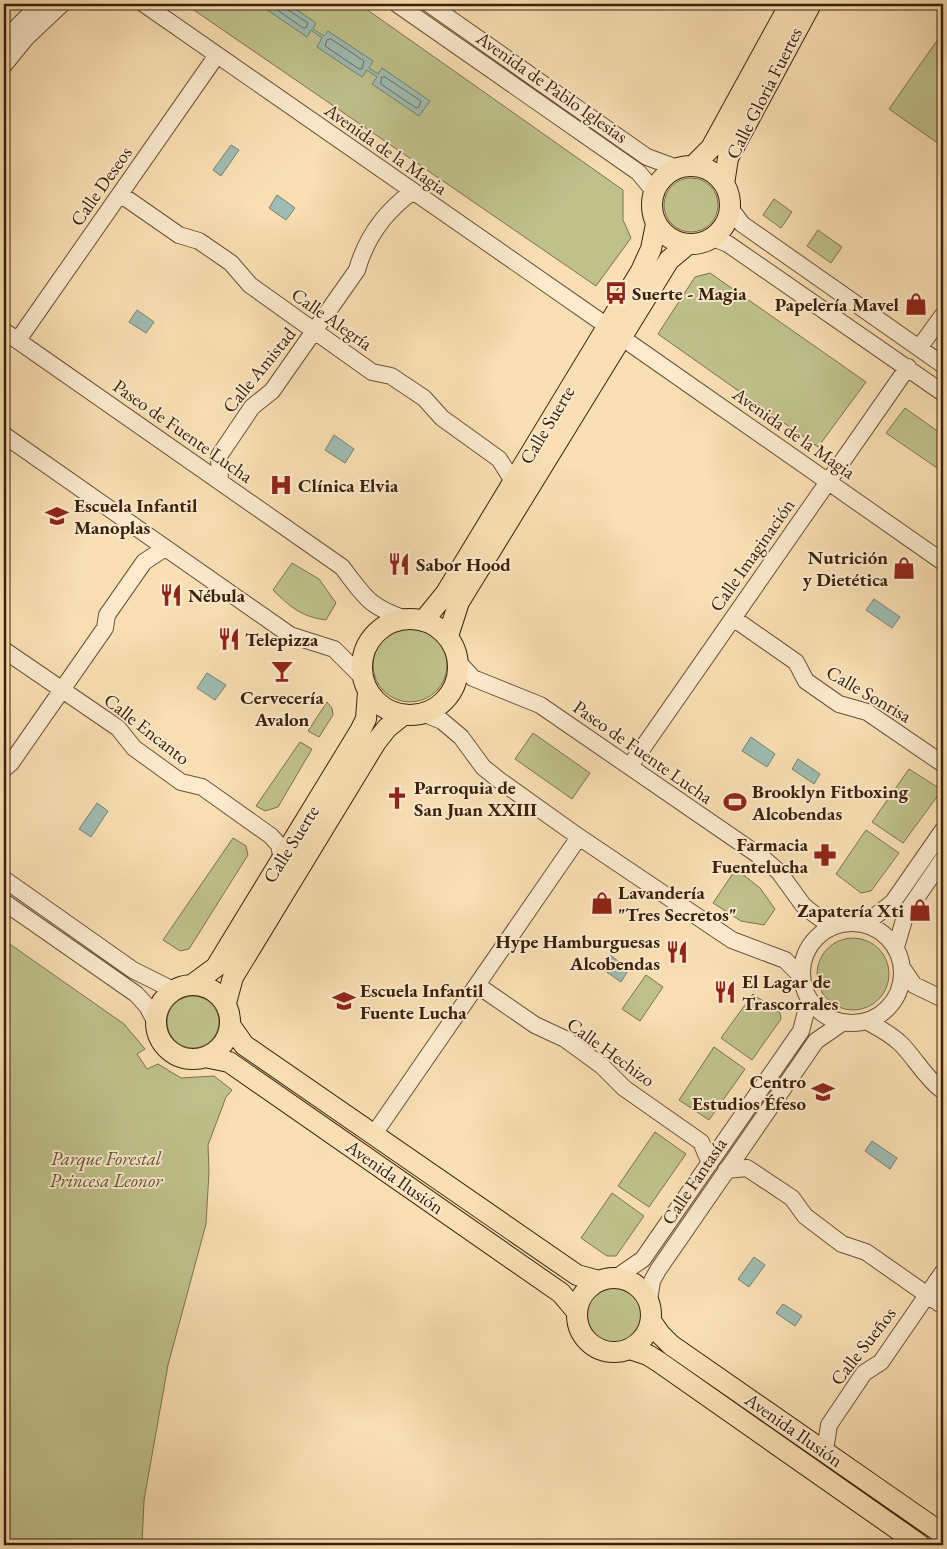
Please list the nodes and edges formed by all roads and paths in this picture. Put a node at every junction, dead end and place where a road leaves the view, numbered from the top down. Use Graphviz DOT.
graph roads {
  1 [pos="40,4"];
  2 [pos="62,4"];
  3 [pos="144,4"];
  4 [pos="397,4"];
  5 [pos="429,4"];
  6 [pos="790,4"];
  7 [pos="811,4"];
  8 [pos="4,40"];
  9 [pos="218,55"];
  10 [pos="4,65"];
  11 [pos="685,167"];
  12 [pos="724,184"];
  13 [pos="654,191"];
  14 [pos="412,192"];
  15 [pos="120,194"];
  16 [pos="730,208"];
  17 [pos="656,224"];
  18 [pos="713,238"];
  19 [pos="687,245"];
  20 [pos="943,315"];
  21 [pos="4,331"];
  22 [pos="315,331"];
  23 [pos="614,332"];
  24 [pos="18,340"];
  25 [pos="919,348"];
  26 [pos="943,366"];
  27 [pos="908,367"];
  28 [pos="943,393"];
  29 [pos="4,435"];
  30 [pos="513,481"];
  31 [pos="828,481"];
  32 [pos="220,482"];
  33 [pos="165,548"];
  34 [pos="943,562"];
  35 [pos="732,618"];
  36 [pos="415,620"];
  37 [pos="448,636"];
  38 [pos="4,650"];
  39 [pos="459,663"];
  40 [pos="365,685"];
  41 [pos="62,691"];
  42 [pos="425,714"];
  43 [pos="402,716"];
  44 [pos="943,764"];
  45 [pos="630,766"];
  46 [pos="4,769"];
  47 [pos="943,830"];
  48 [pos="579,837"];
  49 [pos="282,859"];
  50 [pos="943,859"];
  51 [pos="4,879"];
  52 [pos="4,902"];
  53 [pos="841,924"];
  54 [pos="865,924"];
  55 [pos="896,947"];
  56 [pos="903,969"];
  57 [pos="802,978"];
  58 [pos="193,984"];
  59 [pos="476,985"];
  60 [pos="173,990"];
  61 [pos="943,999"];
  62 [pos="809,1000"];
  63 [pos="226,1003"];
  64 [pos="155,1021"];
  65 [pos="868,1022"];
  66 [pos="842,1023"];
  67 [pos="230,1025"];
  68 [pos="205,1058"];
  69 [pos="943,1092"];
  70 [pos="374,1134"];
  71 [pos="710,1163"];
  72 [pos="726,1170"];
  73 [pos="943,1272"];
  74 [pos="608,1279"];
  75 [pos="927,1295"];
  76 [pos="649,1300"];
  77 [pos="943,1306"];
  78 [pos="577,1312"];
  79 [pos="651,1321"];
  80 [pos="630,1349"];
  81 [pos="825,1450"];
  82 [pos="943,1534"];
  83 [pos="920,1545"];
  1 -- 8 [label="street"];
  2 -- 10 [label="street"];
  3 -- 9 [label="street, Avenida de la Magia"];
  4 -- 13 [label="street, Avenida de Pablo Iglesias"];
  5 -- 11 [label="street, Avenida de Pablo Iglesias"];
  6 -- 11 [label="main road, Calle Gloria Fuertes"];
  7 -- 12 [label="main road, Calle Gloria Fuertes"];
  9 -- 14 [label="street, Avenida de la Magia"];
  9 -- 15 [label="street, Calle Deseos"];
  11 -- 12 [label="main road"];
  11 -- 13 [label="main road"];
  12 -- 16 [label="main road"];
  13 -- 17 [label="main road"];
  14 -- 22 [label="street, Calle Amistad"];
  14 -- 23 [label="street, Avenida de la Magia"];
  15 -- 22 [label="street, Calle Alegría"];
  15 -- 24 [label="street, Calle Deseos"];
  16 -- 18 [label="main road"];
  16 -- 25 [label="street"];
  17 -- 19 [label="main road"];
  17 -- 23 [label="main road, Calle Suerte"];
  18 -- 19 [label="main road"];
  18 -- 27 [label="street"];
  19 -- 23 [label="main road, Calle Suerte"];
  20 -- 25 [label="street"];
  21 -- 24 [label="street, Paseo de Fuente Lucha"];
  22 -- 30 [label="street, Calle Alegría"];
  22 -- 32 [label="street, Calle Amistad"];
  23 -- 30 [label="main road, Calle Suerte"];
  23 -- 31 [label="street, Avenida de la Magia"];
  23 -- 37 [label="main road, Calle Suerte"];
  24 -- 32 [label="street, Paseo de Fuente Lucha"];
  25 -- 26 [label="street"];
  27 -- 28 [label="street"];
  27 -- 31 [label="street, Calle Imaginación"];
  29 -- 33 [label="street"];
  30 -- 36 [label="main road, Calle Suerte"];
  31 -- 34 [label="street, Avenida de la Magia"];
  31 -- 35 [label="street, Calle Imaginación"];
  32 -- 36 [label="street, Paseo de Fuente Lucha"];
  33 -- 40 [label="street"];
  33 -- 41 [label="street"];
  35 -- 44 [label="street, Calle Sonrisa"];
  35 -- 45 [label="street, Calle Imaginación"];
  36 -- 37 [label="main road"];
  36 -- 40 [label="main road"];
  37 -- 39 [label="main road"];
  38 -- 41 [label="street, Calle Encanto"];
  39 -- 42 [label="main road"];
  39 -- 45 [label="street, Paseo de Fuente Lucha"];
  40 -- 43 [label="main road"];
  40 -- 49 [label="main road, Calle Suerte"];
  41 -- 46 [label="street"];
  41 -- 49 [label="street, Calle Encanto"];
  42 -- 43 [label="main road"];
  42 -- 48 [label="street"];
  43 -- 63 [label="main road, Calle Suerte"];
  45 -- 53 [label="street, Paseo de Fuente Lucha"];
  47 -- 54 [label="street"];
  48 -- 57 [label="street"];
  48 -- 59 [label="street"];
  49 -- 58 [label="main road, Calle Suerte"];
  50 -- 55 [label="street"];
  51 -- 60 [label="street"];
  52 -- 64 [label="street"];
  53 -- 54 [label="street"];
  53 -- 57 [label="street"];
  54 -- 55 [label="street"];
  55 -- 56 [label="street"];
  56 -- 61 [label="street"];
  56 -- 65 [label="street"];
  57 -- 62 [label="street"];
  58 -- 60 [label="main road"];
  58 -- 63 [label="main road"];
  59 -- 70 [label="street"];
  59 -- 71 [label="street, Calle Hechizo"];
  60 -- 64 [label="main road"];
  62 -- 66 [label="street"];
  62 -- 71 [label="street, Calle Fantasía"];
  63 -- 67 [label="main road"];
  64 -- 68 [label="main road"];
  65 -- 66 [label="street"];
  65 -- 69 [label="street"];
  66 -- 72 [label="street, Calle Fantasía"];
  67 -- 68 [label="main road"];
  67 -- 70 [label="main road, Avenida Ilusión"];
  68 -- 78 [label="main road, Avenida Ilusión"];
  70 -- 74 [label="main road, Avenida Ilusión"];
  71 -- 74 [label="street, Calle Fantasía"];
  72 -- 75 [label="street"];
  72 -- 76 [label="street, Calle Fantasía"];
  73 -- 75 [label="street, Calle Sueños"];
  74 -- 76 [label="main road"];
  74 -- 78 [label="main road"];
  75 -- 77 [label="street"];
  75 -- 81 [label="street, Calle Sueños"];
  76 -- 79 [label="main road"];
  78 -- 80 [label="main road"];
  79 -- 80 [label="main road"];
  79 -- 81 [label="main road, Avenida Ilusión"];
  80 -- 83 [label="main road, Avenida Ilusión"];
  81 -- 82 [label="main road, Avenida Ilusión"];
}
